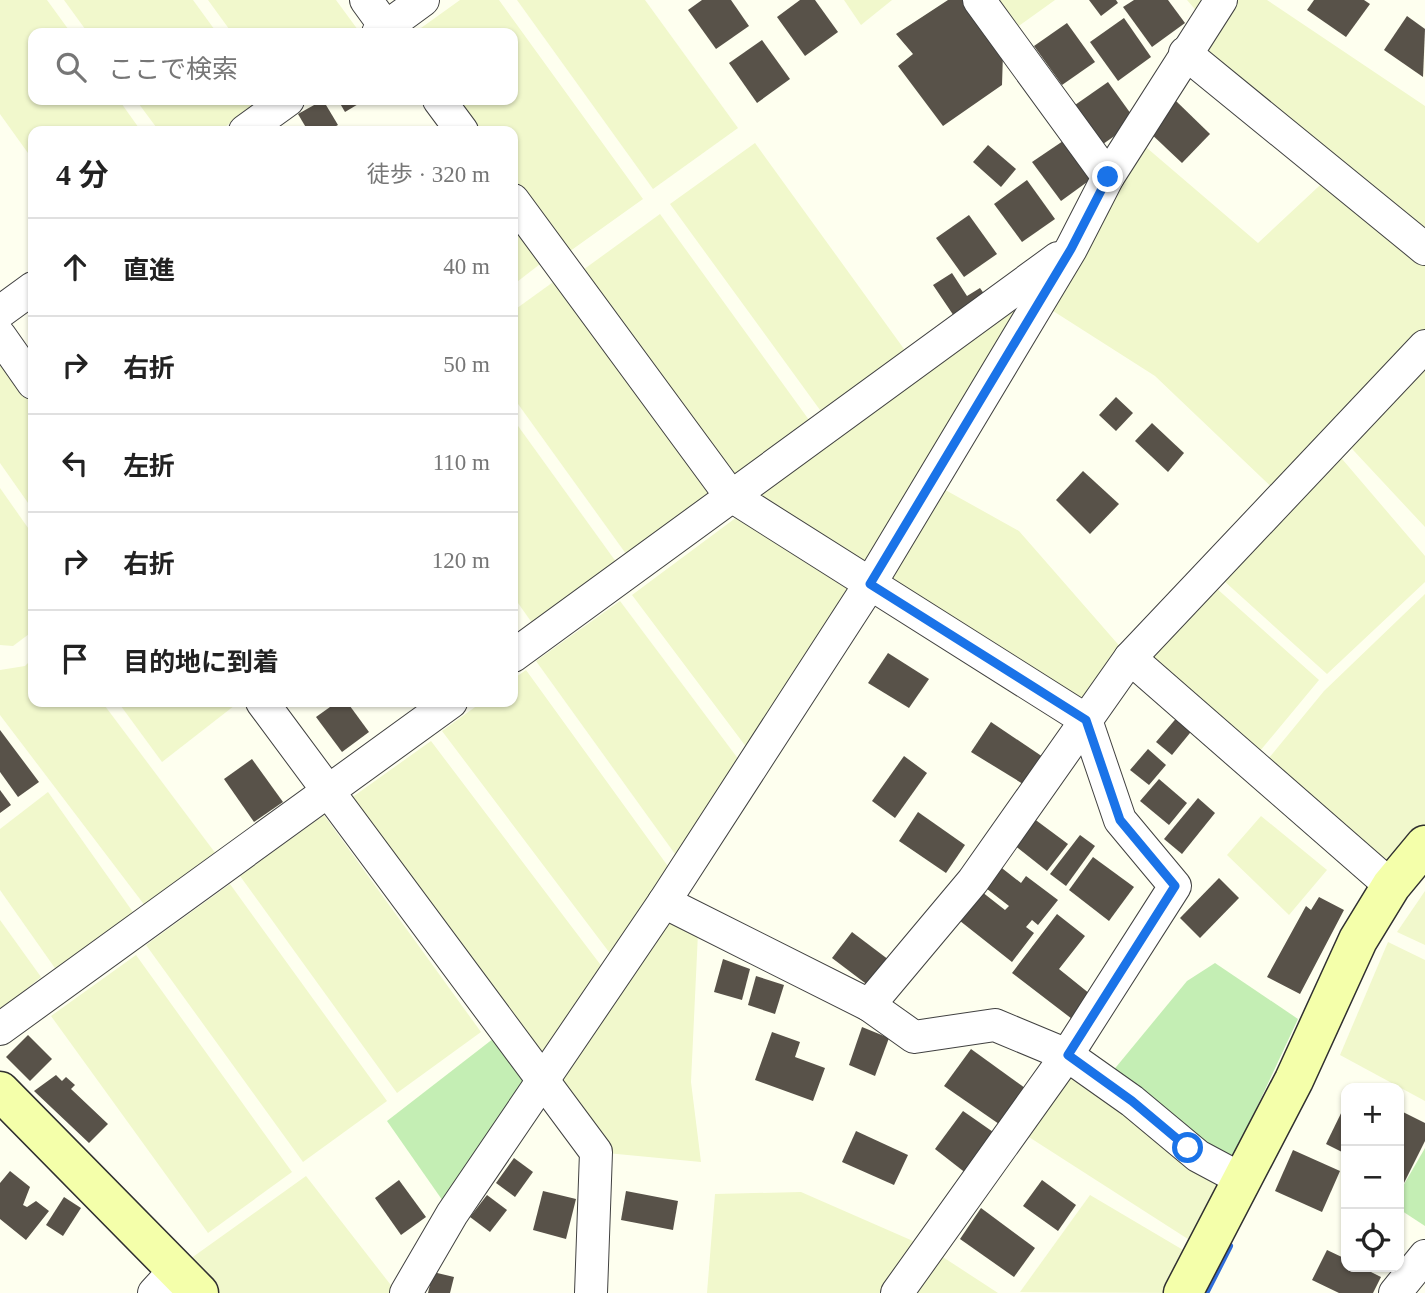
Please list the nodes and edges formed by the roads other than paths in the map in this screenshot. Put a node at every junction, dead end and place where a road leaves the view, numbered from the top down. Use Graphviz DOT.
graph roads {
  1 [pos="366,0"];
  2 [pos="424,0"];
  3 [pos="979,0"];
  4 [pos="1221,0"];
  5 [pos="383,28"];
  6 [pos="389,28"];
  7 [pos="1185,53"];
  8 [pos="281,105"];
  9 [pos="443,105"];
  10 [pos="252,126"];
  11 [pos="458,126"];
  12 [pos="1108,177"];
  13 [pos="518,207"];
  14 [pos="1071,249"];
  15 [pos="1425,250"];
  16 [pos="28,292"];
  17 [pos="0,312"];
  18 [pos="0,336"];
  19 [pos="1425,346"];
  20 [pos="28,376"];
  21 [pos="730,495"];
  22 [pos="870,584"];
  23 [pos="518,652"];
  24 [pos="1130,658"];
  25 [pos="266,707"];
  26 [pos="444,707"];
  27 [pos="1086,720"];
  28 [pos="327,793"];
  29 [pos="1424,849"];
  30 [pos="1391,886"];
  31 [pos="664,902"];
  32 [pos="869,1005"];
  33 [pos="0,1030"];
  34 [pos="1068,1055"];
  35 [pos="542,1083"];
  36 [pos="0,1091"];
  37 [pos="1241,1179"];
  38 [pos="1425,1256"];
  39 [pos="176,1285"];
  40 [pos="406,1293"];
  41 [pos="591,1293"];
  42 [pos="897,1293"];
  43 [pos="1183,1293"];
  44 [pos="1395,1293"];
  1 -- 5 [label="street"];
  2 -- 6 [label="street"];
  3 -- 12 [label="street"];
  4 -- 7 [label="street"];
  7 -- 12 [label="street"];
  7 -- 15 [label="street"];
  8 -- 10 [label="street"];
  9 -- 11 [label="street"];
  12 -- 14 [label="street"];
  13 -- 21 [label="street"];
  14 -- 21 [label="street"];
  14 -- 22 [label="street"];
  16 -- 17 [label="street"];
  18 -- 20 [label="street"];
  19 -- 24 [label="street"];
  21 -- 22 [label="street"];
  21 -- 23 [label="street"];
  22 -- 27 [label="street"];
  22 -- 31 [label="street"];
  24 -- 27 [label="street"];
  24 -- 30 [label="street"];
  25 -- 28 [label="street"];
  26 -- 28 [label="street"];
  27 -- 32 [label="street"];
  27 -- 34 [label="street"];
  28 -- 33 [label="street"];
  28 -- 35 [label="street"];
  29 -- 30 [label="street"];
  30 -- 37 [label="street"];
  31 -- 32 [label="street"];
  31 -- 35 [label="street"];
  32 -- 34 [label="street"];
  34 -- 37 [label="street"];
  34 -- 42 [label="street"];
  35 -- 40 [label="street"];
  35 -- 41 [label="street"];
  36 -- 39 [label="street"];
  37 -- 43 [label="street"];
  38 -- 44 [label="street"];
}
